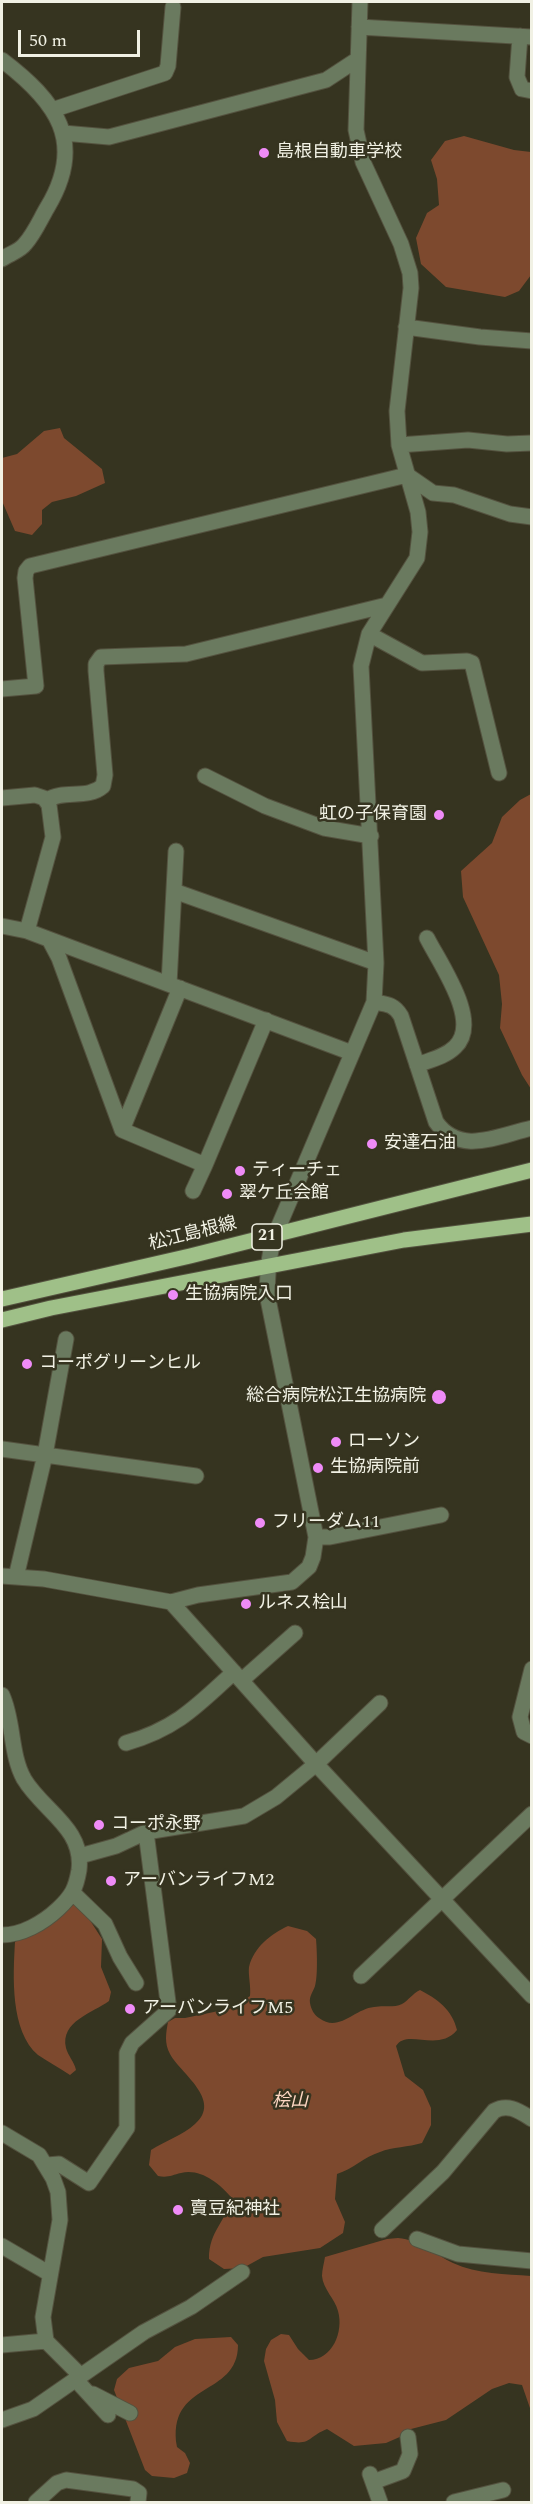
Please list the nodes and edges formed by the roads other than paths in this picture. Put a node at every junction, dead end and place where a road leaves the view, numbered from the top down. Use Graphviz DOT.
graph roads {
  1 [pos="360,2"];
  2 [pos="172,7"];
  3 [pos="359,27"];
  4 [pos="526,36"];
  5 [pos="358,59"];
  6 [pos="2,60"];
  7 [pos="531,92"];
  8 [pos="52,110"];
  9 [pos="63,133"];
  10 [pos="2,259"];
  11 [pos="406,327"];
  12 [pos="531,341"];
  13 [pos="531,443"];
  14 [pos="399,445"];
  15 [pos="407,475"];
  16 [pos="531,517"];
  17 [pos="387,605"];
  18 [pos="369,634"];
  19 [pos="2,689"];
  20 [pos="499,773"];
  21 [pos="205,776"];
  22 [pos="2,798"];
  23 [pos="47,801"];
  24 [pos="371,836"];
  25 [pos="176,851"];
  26 [pos="174,891"];
  27 [pos="2,926"];
  28 [pos="27,931"];
  29 [pos="427,938"];
  30 [pos="50,941"];
  31 [pos="376,963"];
  32 [pos="174,986"];
  33 [pos="374,1002"];
  34 [pos="266,1020"];
  35 [pos="352,1053"];
  36 [pos="417,1065"];
  37 [pos="531,1128"];
  38 [pos="122,1130"];
  39 [pos="205,1165"];
  40 [pos="531,1170"];
  41 [pos="193,1191"];
  42 [pos="531,1224"];
  43 [pos="276,1235"];
  44 [pos="268,1266"];
  45 [pos="2,1299"];
  46 [pos="2,1320"];
  47 [pos="66,1339"];
  48 [pos="2,1449"];
  49 [pos="45,1455"];
  50 [pos="196,1476"];
  51 [pos="441,1515"];
  52 [pos="316,1537"];
  53 [pos="9,1576"];
  54 [pos="171,1602"];
  55 [pos="296,1633"];
  56 [pos="531,1669"];
  57 [pos="238,1676"];
  58 [pos="2,1695"];
  59 [pos="380,1703"];
  60 [pos="531,1736"];
  61 [pos="13,1739"];
  62 [pos="126,1743"];
  63 [pos="2,1751"];
  64 [pos="316,1764"];
  65 [pos="531,1814"];
  66 [pos="146,1832"];
  67 [pos="80,1856"];
  68 [pos="74,1894"];
  69 [pos="443,1899"];
  70 [pos="2,1935"];
  71 [pos="361,1976"];
  72 [pos="136,1983"];
  73 [pos="531,1996"];
  74 [pos="531,2119"];
  75 [pos="2,2133"];
  76 [pos="47,2165"];
  77 [pos="382,2230"];
  78 [pos="417,2239"];
  79 [pos="2,2246"];
  80 [pos="531,2261"];
  81 [pos="242,2272"];
  82 [pos="50,2274"];
  83 [pos="46,2341"];
  84 [pos="2,2345"];
  85 [pos="78,2378"];
  86 [pos="89,2394"];
  87 [pos="130,2413"];
  88 [pos="108,2415"];
  89 [pos="2,2420"];
  90 [pos="408,2437"];
  91 [pos="503,2490"];
  92 [pos="36,2502"];
  93 [pos="138,2502"];
  94 [pos="380,2502"];
  95 [pos="454,2502"];
  1 -- 3 [label="street"];
  2 -- 8 [label="street"];
  3 -- 4 [label="street"];
  3 -- 5 [label="street"];
  4 -- 7 [label="street"];
  5 -- 9 [label="street"];
  5 -- 11 [label="street"];
  6 -- 8 [label="street"];
  8 -- 9 [label="street"];
  9 -- 10 [label="street"];
  11 -- 12 [label="street"];
  11 -- 14 [label="street"];
  13 -- 14 [label="street"];
  14 -- 15 [label="street"];
  15 -- 16 [label="street"];
  15 -- 17 [label="street"];
  15 -- 19 [label="street"];
  17 -- 18 [label="street"];
  17 -- 23 [label="street"];
  18 -- 20 [label="street"];
  18 -- 24 [label="street"];
  21 -- 24 [label="street"];
  22 -- 23 [label="street"];
  23 -- 28 [label="street"];
  24 -- 31 [label="street"];
  25 -- 26 [label="street"];
  26 -- 31 [label="street"];
  26 -- 32 [label="street"];
  27 -- 28 [label="street"];
  28 -- 30 [label="street"];
  29 -- 36 [label="street"];
  30 -- 32 [label="street"];
  30 -- 38 [label="street"];
  31 -- 33 [label="street"];
  32 -- 34 [label="street"];
  32 -- 38 [label="street"];
  33 -- 35 [label="street"];
  33 -- 36 [label="street"];
  34 -- 35 [label="street"];
  34 -- 39 [label="street"];
  35 -- 43 [label="street"];
  36 -- 37 [label="street"];
  38 -- 39 [label="street"];
  39 -- 41 [label="street"];
  40 -- 43 [label="main road, 松江島根線 / 21"];
  42 -- 44 [label="main road, 21"];
  43 -- 44 [label="street"];
  43 -- 45 [label="main road, 松江島根線 / 21"];
  44 -- 46 [label="main road, 21"];
  44 -- 52 [label="street"];
  47 -- 49 [label="street"];
  48 -- 49 [label="street"];
  49 -- 50 [label="street"];
  49 -- 53 [label="street"];
  51 -- 52 [label="street"];
  52 -- 54 [label="street"];
  53 -- 54 [label="street"];
  54 -- 57 [label="street"];
  55 -- 57 [label="street"];
  56 -- 60 [label="street"];
  57 -- 62 [label="street"];
  57 -- 64 [label="street"];
  58 -- 61 [label="street"];
  59 -- 64 [label="street"];
  61 -- 63 [label="street"];
  61 -- 67 [label="street"];
  64 -- 66 [label="street"];
  64 -- 69 [label="street"];
  65 -- 69 [label="street"];
  66 -- 67 [label="street"];
  66 -- 76 [label="street"];
  67 -- 68 [label="street"];
  68 -- 70 [label="street"];
  68 -- 72 [label="street"];
  69 -- 71 [label="street"];
  69 -- 73 [label="street"];
  74 -- 77 [label="street"];
  75 -- 76 [label="street"];
  76 -- 82 [label="street"];
  78 -- 80 [label="street"];
  79 -- 82 [label="street"];
  81 -- 85 [label="street"];
  82 -- 83 [label="street"];
  83 -- 84 [label="street"];
  83 -- 85 [label="street"];
  85 -- 86 [label="street"];
  85 -- 89 [label="street"];
  86 -- 87 [label="street"];
  86 -- 88 [label="street"];
  90 -- 94 [label="street"];
  91 -- 95 [label="street"];
  92 -- 93 [label="street"];
}
